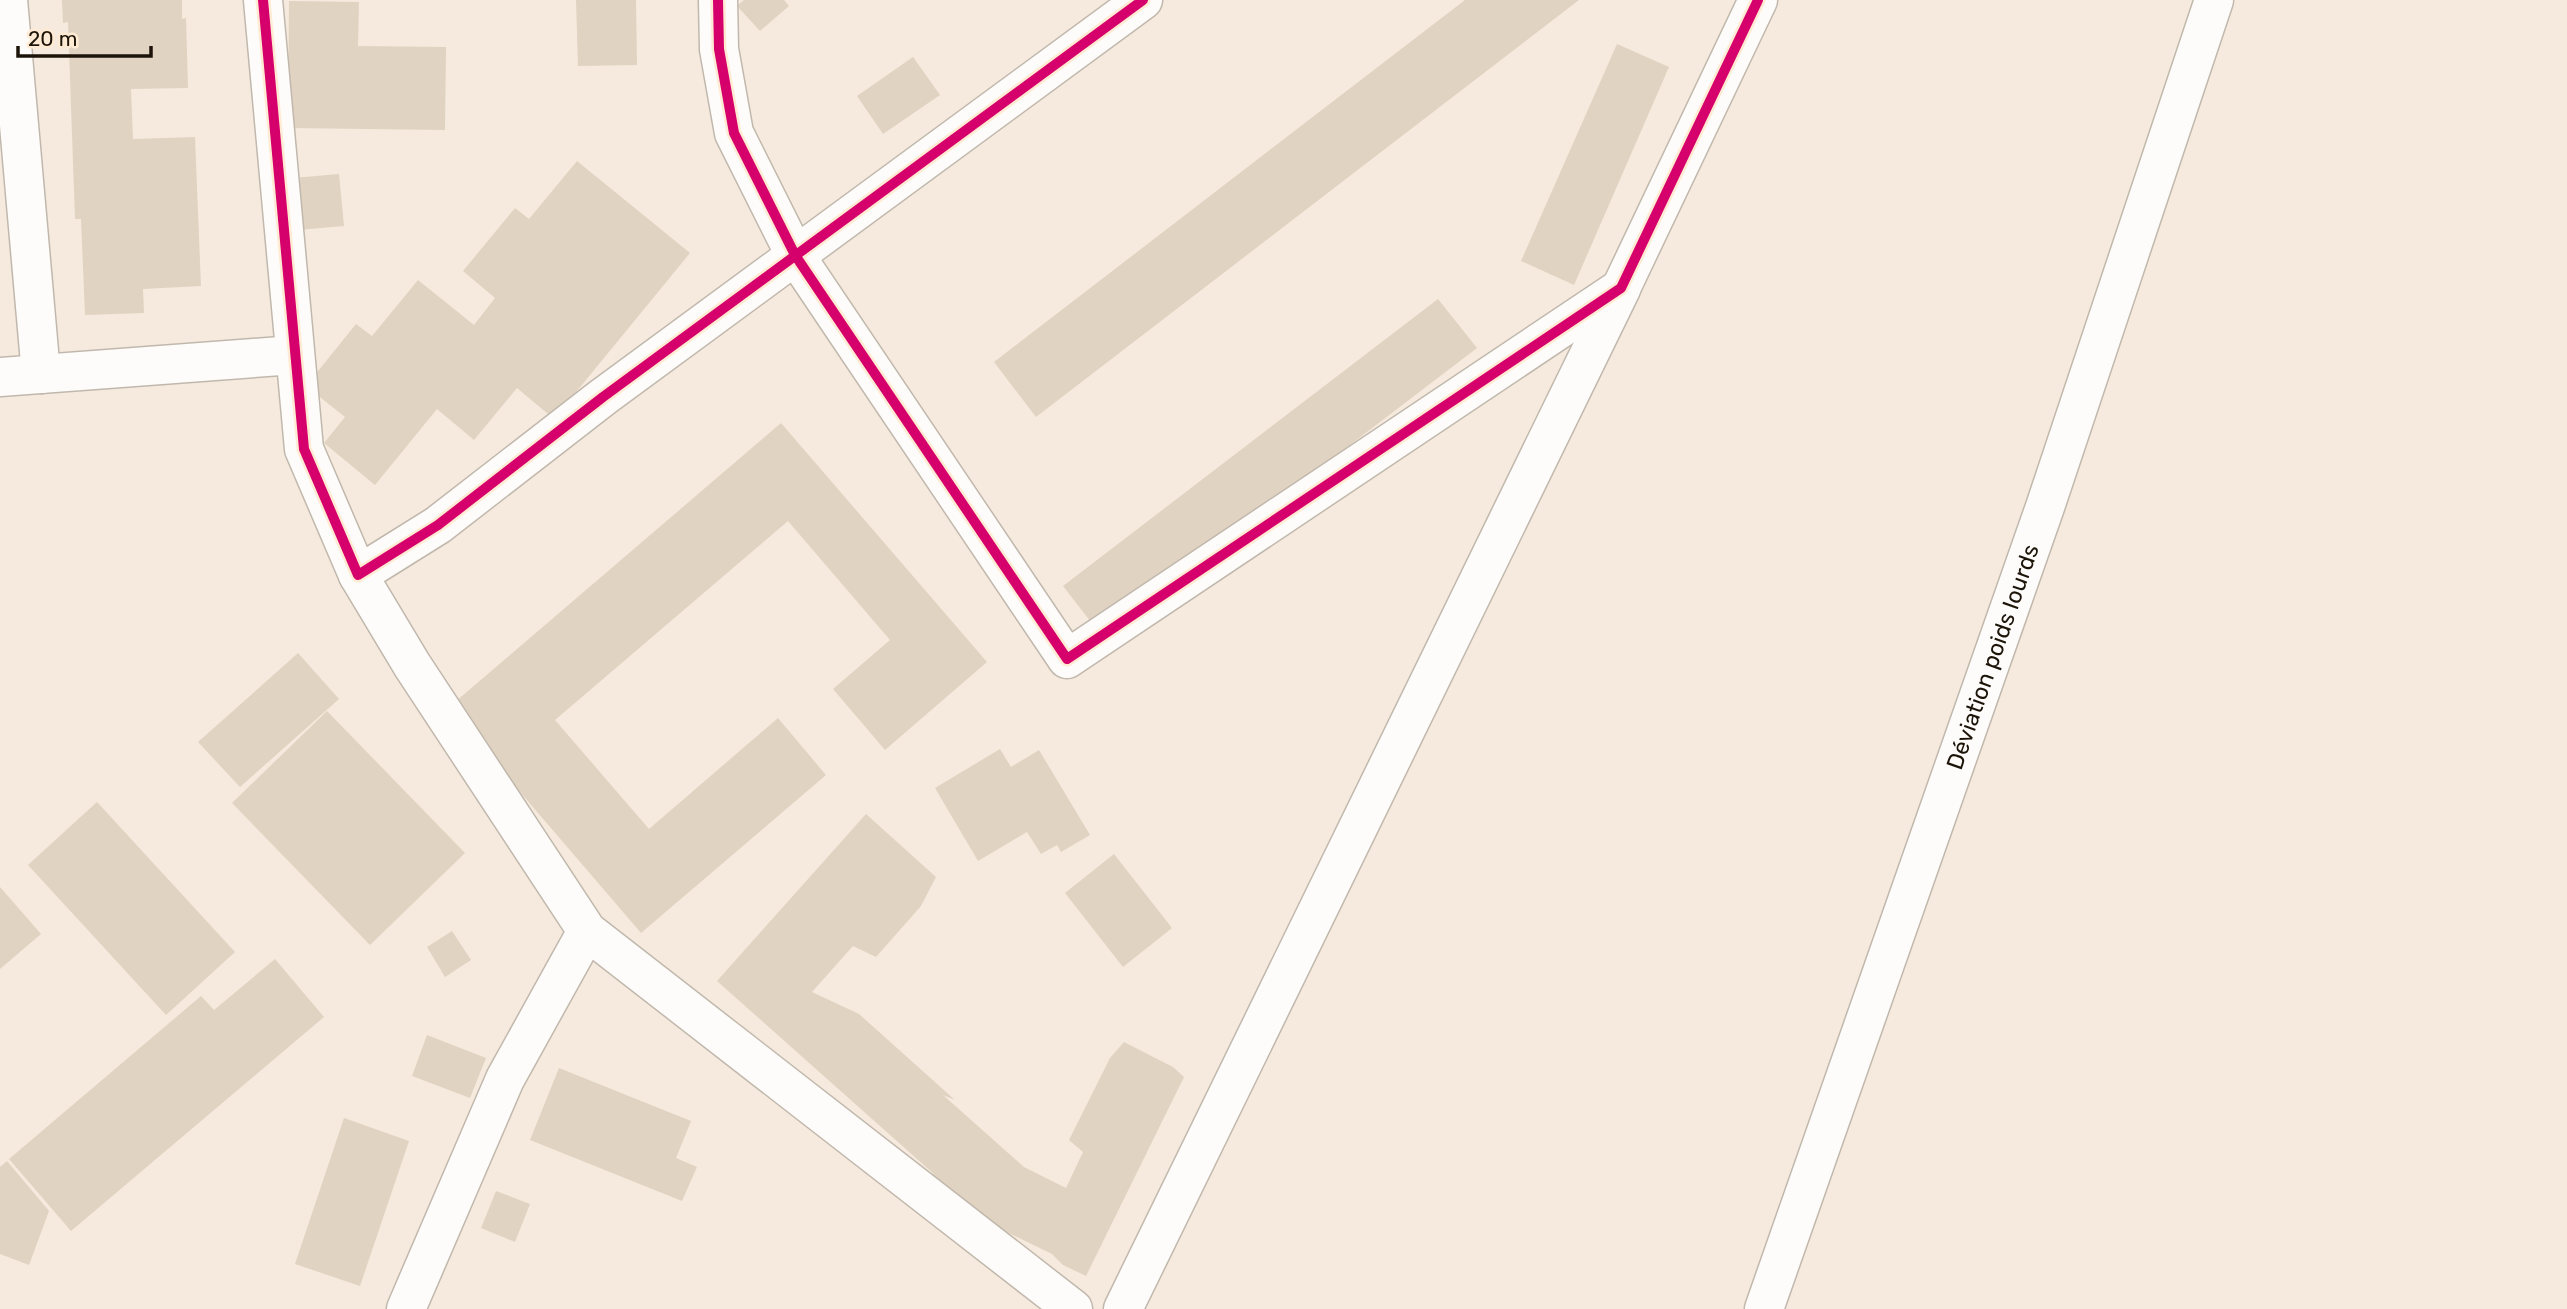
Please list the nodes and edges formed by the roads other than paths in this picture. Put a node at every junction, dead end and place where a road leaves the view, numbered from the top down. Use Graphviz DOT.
graph roads {
  1 [pos="8,0"];
  2 [pos="263,0"];
  3 [pos="718,0"];
  4 [pos="1143,0"];
  5 [pos="1758,0"];
  6 [pos="2214,0"];
  7 [pos="795,255"];
  8 [pos="1622,288"];
  9 [pos="294,355"];
  10 [pos="41,374"];
  11 [pos="0,377"];
  12 [pos="358,575"];
  13 [pos="587,931"];
  14 [pos="406,1309"];
  15 [pos="1073,1309"];
  16 [pos="1123,1309"];
  17 [pos="1764,1309"];
  1 -- 10 [label="street"];
  2 -- 9 [label="street"];
  3 -- 7 [label="street"];
  4 -- 7 [label="street"];
  5 -- 8 [label="street"];
  6 -- 17 [label="street, Déviation poids lourds"];
  7 -- 8 [label="street"];
  7 -- 12 [label="street"];
  8 -- 16 [label="street"];
  9 -- 10 [label="street"];
  9 -- 12 [label="street"];
  10 -- 11 [label="street"];
  12 -- 13 [label="street"];
  13 -- 14 [label="street"];
  13 -- 15 [label="street"];
}
